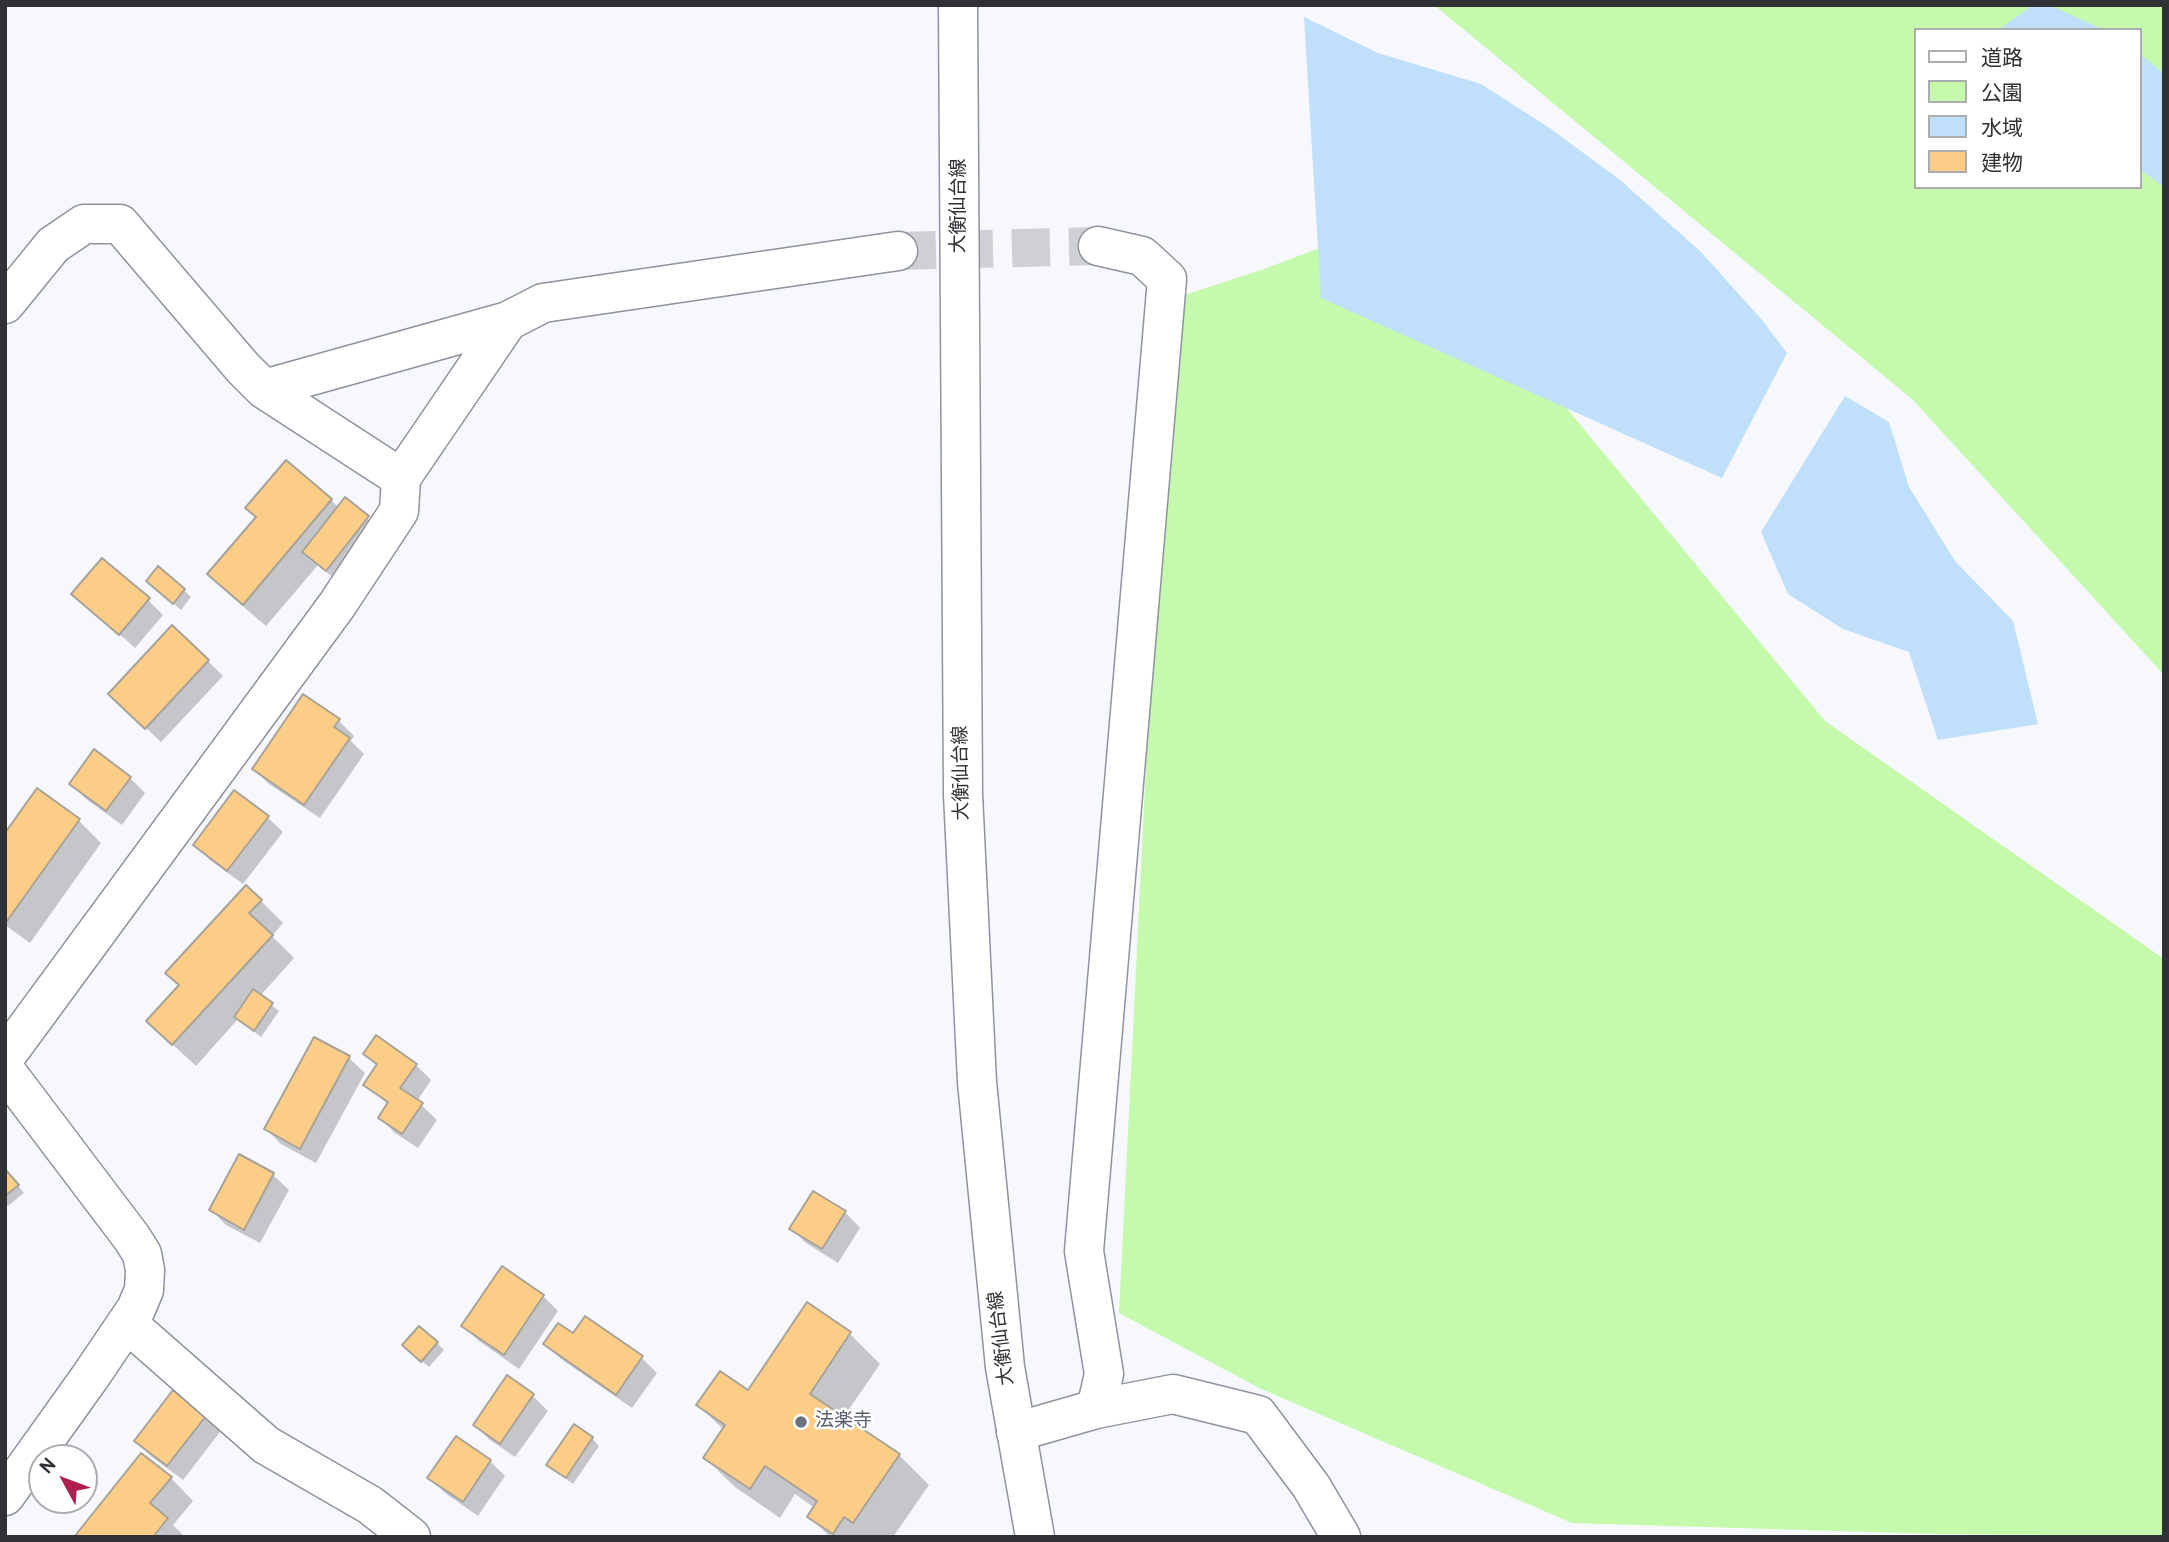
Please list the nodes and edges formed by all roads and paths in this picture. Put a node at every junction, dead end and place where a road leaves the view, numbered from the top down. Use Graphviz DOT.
graph roads {
  1 [pos="958,5"];
  2 [pos="1098,246"];
  3 [pos="898,251"];
  4 [pos="5,304"];
  5 [pos="508,321"];
  6 [pos="254,379"];
  7 [pos="401,478"];
  8 [pos="5,1057"];
  9 [pos="5,1070"];
  10 [pos="127,1324"];
  11 [pos="1096,1409"];
  12 [pos="1016,1432"];
  13 [pos="5,1496"];
  14 [pos="411,1537"];
  15 [pos="1035,1537"];
  16 [pos="1341,1537"];
  1 -- 12 [label="street, 大衡仙台線"];
  2 -- 11 [label="street"];
  3 -- 5 [label="street"];
  4 -- 6 [label="street"];
  5 -- 6 [label="street"];
  5 -- 7 [label="street"];
  6 -- 7 [label="street"];
  7 -- 8 [label="street"];
  9 -- 10 [label="street"];
  10 -- 13 [label="street"];
  10 -- 14 [label="street"];
  11 -- 12 [label="street"];
  11 -- 16 [label="street"];
  12 -- 15 [label="street, 大衡仙台線"];
}
